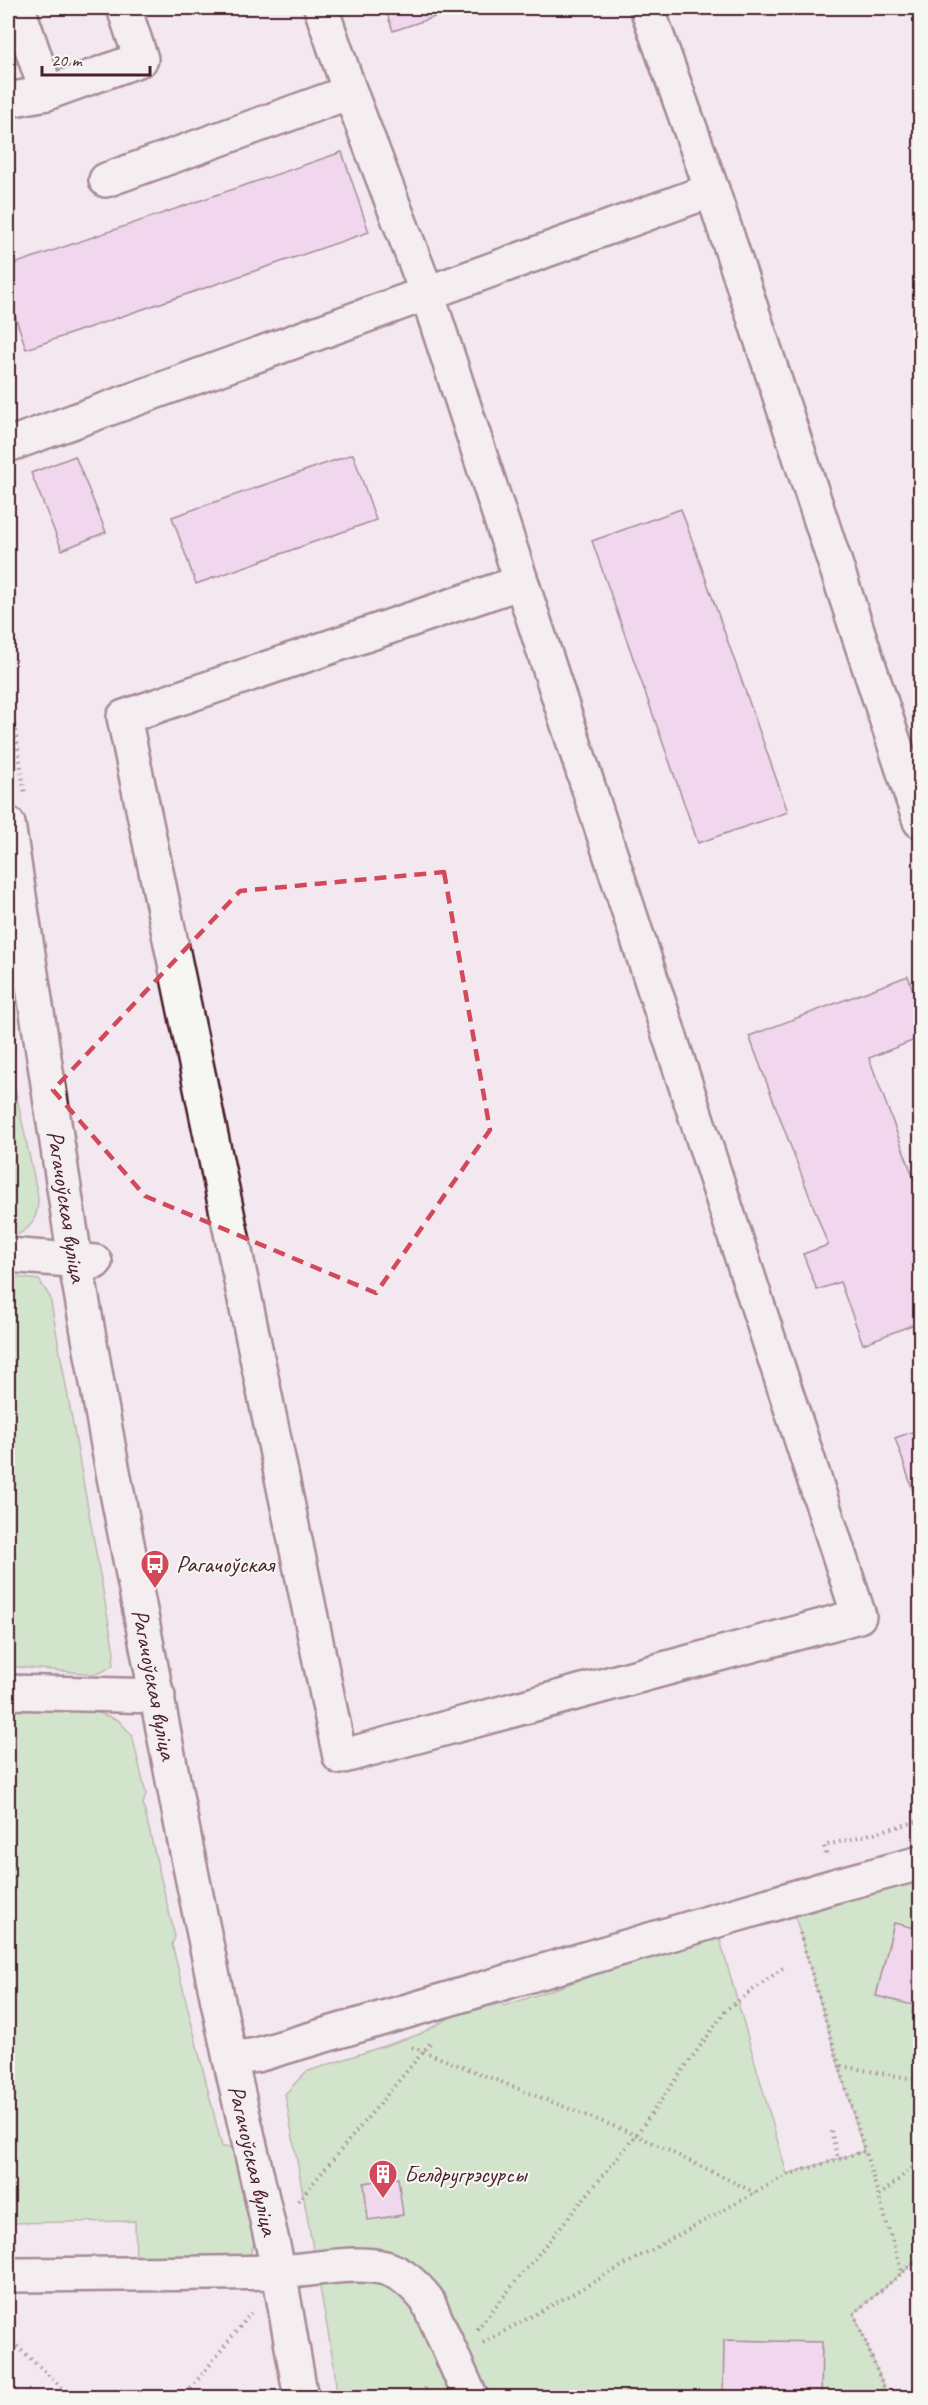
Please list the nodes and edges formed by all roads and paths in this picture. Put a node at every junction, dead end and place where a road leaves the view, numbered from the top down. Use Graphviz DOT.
graph roads {
  1 [pos="18,8"];
  2 [pos="124,8"];
  3 [pos="321,8"];
  4 [pos="647,8"];
  5 [pos="350,92"];
  6 [pos="47,93"];
  7 [pos="8,100"];
  8 [pos="106,180"];
  9 [pos="712,190"];
  10 [pos="427,294"];
  11 [pos="8,445"];
  12 [pos="521,582"];
  13 [pos="914,778"];
  14 [pos="921,821"];
  15 [pos="8,824"];
  16 [pos="8,1255"];
  17 [pos="87,1261"];
  18 [pos="8,1692"];
  19 [pos="158,1696"];
  20 [pos="921,1863"];
  21 [pos="797,1924"];
  22 [pos="783,1968"];
  23 [pos="437,2034"];
  24 [pos="402,2044"];
  25 [pos="424,2051"];
  26 [pos="230,2060"];
  27 [pos="841,2066"];
  28 [pos="921,2080"];
  29 [pos="831,2131"];
  30 [pos="636,2135"];
  31 [pos="865,2151"];
  32 [pos="838,2158"];
  33 [pos="921,2161"];
  34 [pos="756,2193"];
  35 [pos="879,2196"];
  36 [pos="296,2204"];
  37 [pos="921,2258"];
  38 [pos="279,2272"];
  39 [pos="902,2273"];
  40 [pos="8,2275"];
  41 [pos="257,2306"];
  42 [pos="8,2338"];
  43 [pos="453,2359"];
  44 [pos="73,2397"];
  45 [pos="183,2397"];
  46 [pos="301,2397"];
  47 [pos="471,2397"];
  48 [pos="888,2397"];
  1 -- 6 [label="street"];
  2 -- 6 [label="street"];
  3 -- 5 [label="street"];
  4 -- 9 [label="street"];
  5 -- 8 [label="street"];
  5 -- 10 [label="street"];
  6 -- 7 [label="street"];
  9 -- 10 [label="street"];
  9 -- 13 [label="street"];
  10 -- 11 [label="street"];
  10 -- 12 [label="street"];
  12 -- 12 [label="street"];
  13 -- 14 [label="street"];
  15 -- 17 [label="street, Рагачоўская вуліца"];
  16 -- 17 [label="street"];
  17 -- 19 [label="street, Рагачоўская вуліца"];
  18 -- 19 [label="street"];
  19 -- 26 [label="street, Рагачоўская вуліца"];
  20 -- 26 [label="street"];
  21 -- 27 [label="path"];
  22 -- 30 [label="path"];
  23 -- 25 [label="path"];
  24 -- 25 [label="path"];
  25 -- 30 [label="path"];
  25 -- 36 [label="path"];
  26 -- 38 [label="street, Рагачоўская вуліца"];
  27 -- 28 [label="path"];
  27 -- 31 [label="path"];
  29 -- 32 [label="path"];
  30 -- 34 [label="path"];
  30 -- 43 [label="path"];
  31 -- 32 [label="path"];
  31 -- 35 [label="path"];
  32 -- 34 [label="path"];
  33 -- 35 [label="path"];
  34 -- 43 [label="path"];
  35 -- 39 [label="path"];
  37 -- 39 [label="path"];
  38 -- 40 [label="street"];
  38 -- 43 [label="street"];
  38 -- 46 [label="street, Рагачоўская вуліца"];
  39 -- 48 [label="path"];
  41 -- 45 [label="path"];
  42 -- 44 [label="path"];
  43 -- 47 [label="street"];
}
